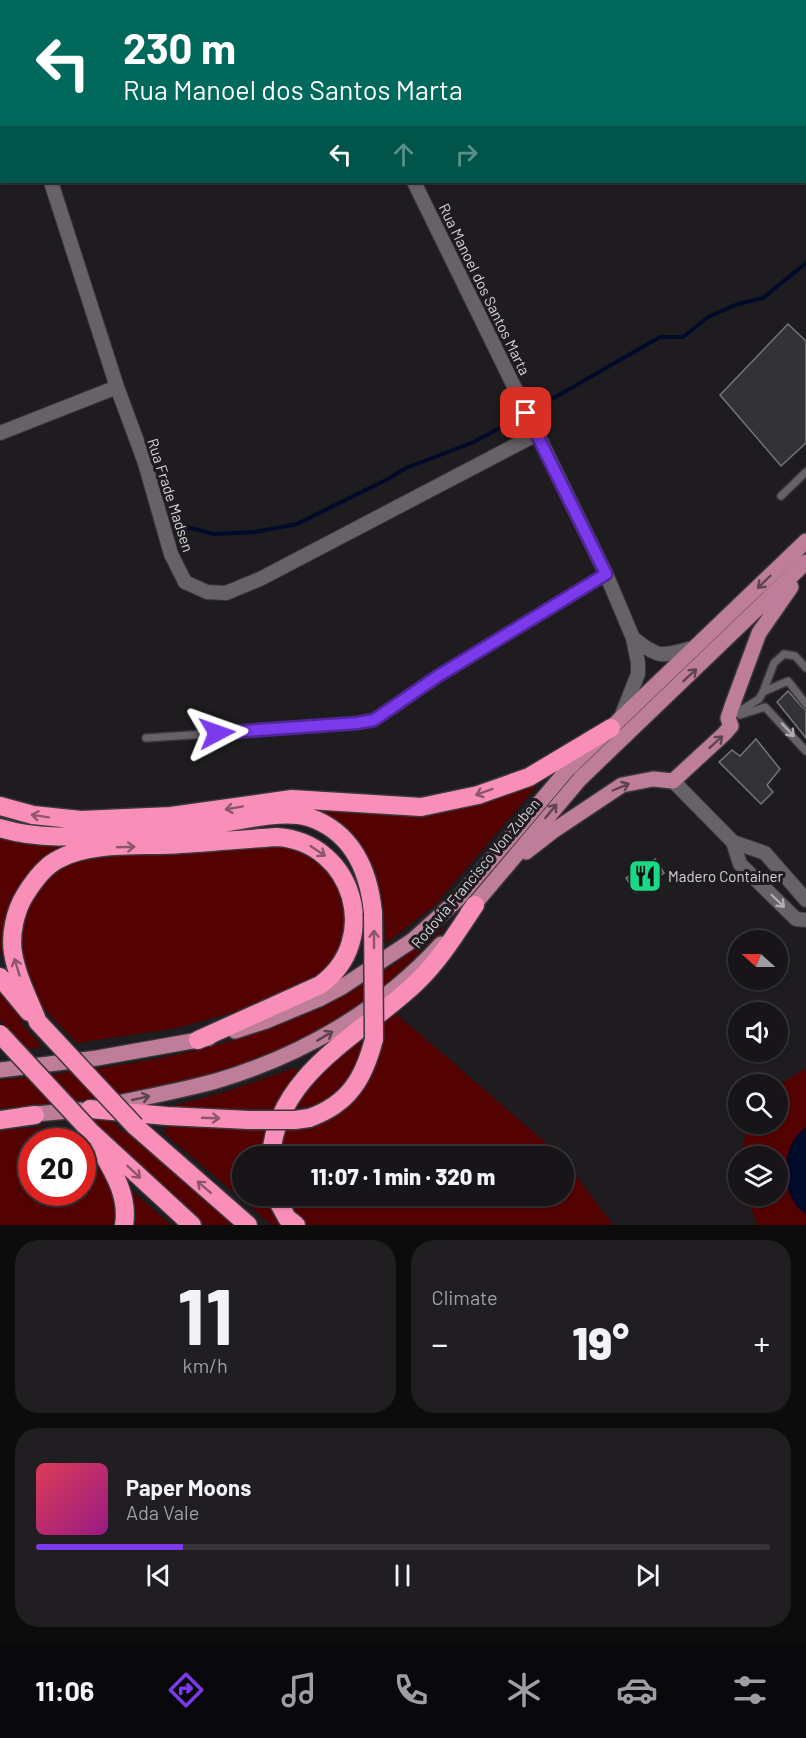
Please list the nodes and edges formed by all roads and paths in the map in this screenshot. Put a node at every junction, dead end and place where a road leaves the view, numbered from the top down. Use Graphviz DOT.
graph roads {
  1 [pos="51,183"];
  2 [pos="414,183"];
  3 [pos="117,387"];
  4 [pos="0,433"];
  5 [pos="537,434"];
  6 [pos="806,472"];
  7 [pos="781,496"];
  8 [pos="806,541"];
  9 [pos="806,562"];
  10 [pos="806,570"];
  11 [pos="606,574"];
  12 [pos="633,638"];
  13 [pos="698,646"];
  14 [pos="806,668"];
  15 [pos="763,692"];
  16 [pos="806,704"];
  17 [pos="733,706"];
  18 [pos="615,724"];
  19 [pos="146,738"];
  20 [pos="806,751"];
  21 [pos="673,781"];
  22 [pos="0,806"];
  23 [pos="0,828"];
  24 [pos="733,842"];
  25 [pos="504,869"];
  26 [pos="806,900"];
  27 [pos="475,905"];
  28 [pos="806,921"];
  29 [pos="0,977"];
  30 [pos="38,1022"];
  31 [pos="0,1034"];
  32 [pos="198,1040"];
  33 [pos="0,1070"];
  34 [pos="90,1109"];
  35 [pos="35,1115"];
  36 [pos="0,1118"];
  37 [pos="87,1128"];
  38 [pos="96,1137"];
  39 [pos="96,1141"];
  40 [pos="274,1146"];
  41 [pos="280,1206"];
  42 [pos="124,1225"];
  43 [pos="192,1225"];
  44 [pos="248,1225"];
  45 [pos="296,1225"];
  1 -- 3 [label="street, Rua Frade Madsen"];
  2 -- 5 [label="street, Rua Manoel dos Santos Marta"];
  3 -- 4 [label="street"];
  3 -- 5 [label="street, Rua Frade Madsen"];
  5 -- 11 [label="street, Rua Manoel dos Santos Marta"];
  6 -- 7 [label="lane"];
  8 -- 13 [label="main road, Rodovia Francisco Von Zuben, one-way"];
  25 -- 9 [label="main road, Rodovia Francisco Von Zuben, one-way"];
  10 -- 17 [label="main road"];
  11 -- 12 [label="street, Rua Manoel dos Santos Marta"];
  11 -- 19 [label="lane"];
  12 -- 13 [label="street"];
  12 -- 18 [label="street, Rua Manoel dos Santos Marta"];
  13 -- 18 [label="main road, Rodovia Francisco Von Zuben"];
  14 -- 15 [label="lane"];
  15 -- 16 [label="lane"];
  15 -- 17 [label="lane"];
  17 -- 20 [label="lane, one-way"];
  21 -- 17 [label="main road, one-way"];
  18 -- 22 [label="highway, one-way"];
  18 -- 32 [label="main road, Rodovia Francisco Von Zuben"];
  21 -- 24 [label="street"];
  25 -- 21 [label="main road, one-way"];
  34 -- 23 [label="highway, one-way, bridge"];
  24 -- 26 [label="street"];
  24 -- 28 [label="street, one-way"];
  25 -- 27 [label="main road, Rodovia Francisco Von Zuben"];
  34 -- 27 [label="main road, Rodovia Francisco Von Zuben, one-way"];
  27 -- 40 [label="highway"];
  29 -- 30 [label="highway"];
  30 -- 32 [label="highway, one-way"];
  44 -- 30 [label="highway, one-way, bridge"];
  31 -- 37 [label="highway, bridge"];
  32 -- 33 [label="main road, Rodovia Francisco Von Zuben"];
  34 -- 35 [label="main road, Rodovia Francisco Von Zuben"];
  35 -- 36 [label="highway"];
  38 -- 43 [label="highway, one-way"];
  39 -- 42 [label="highway"];
  41 -- 45 [label="highway"];
}
